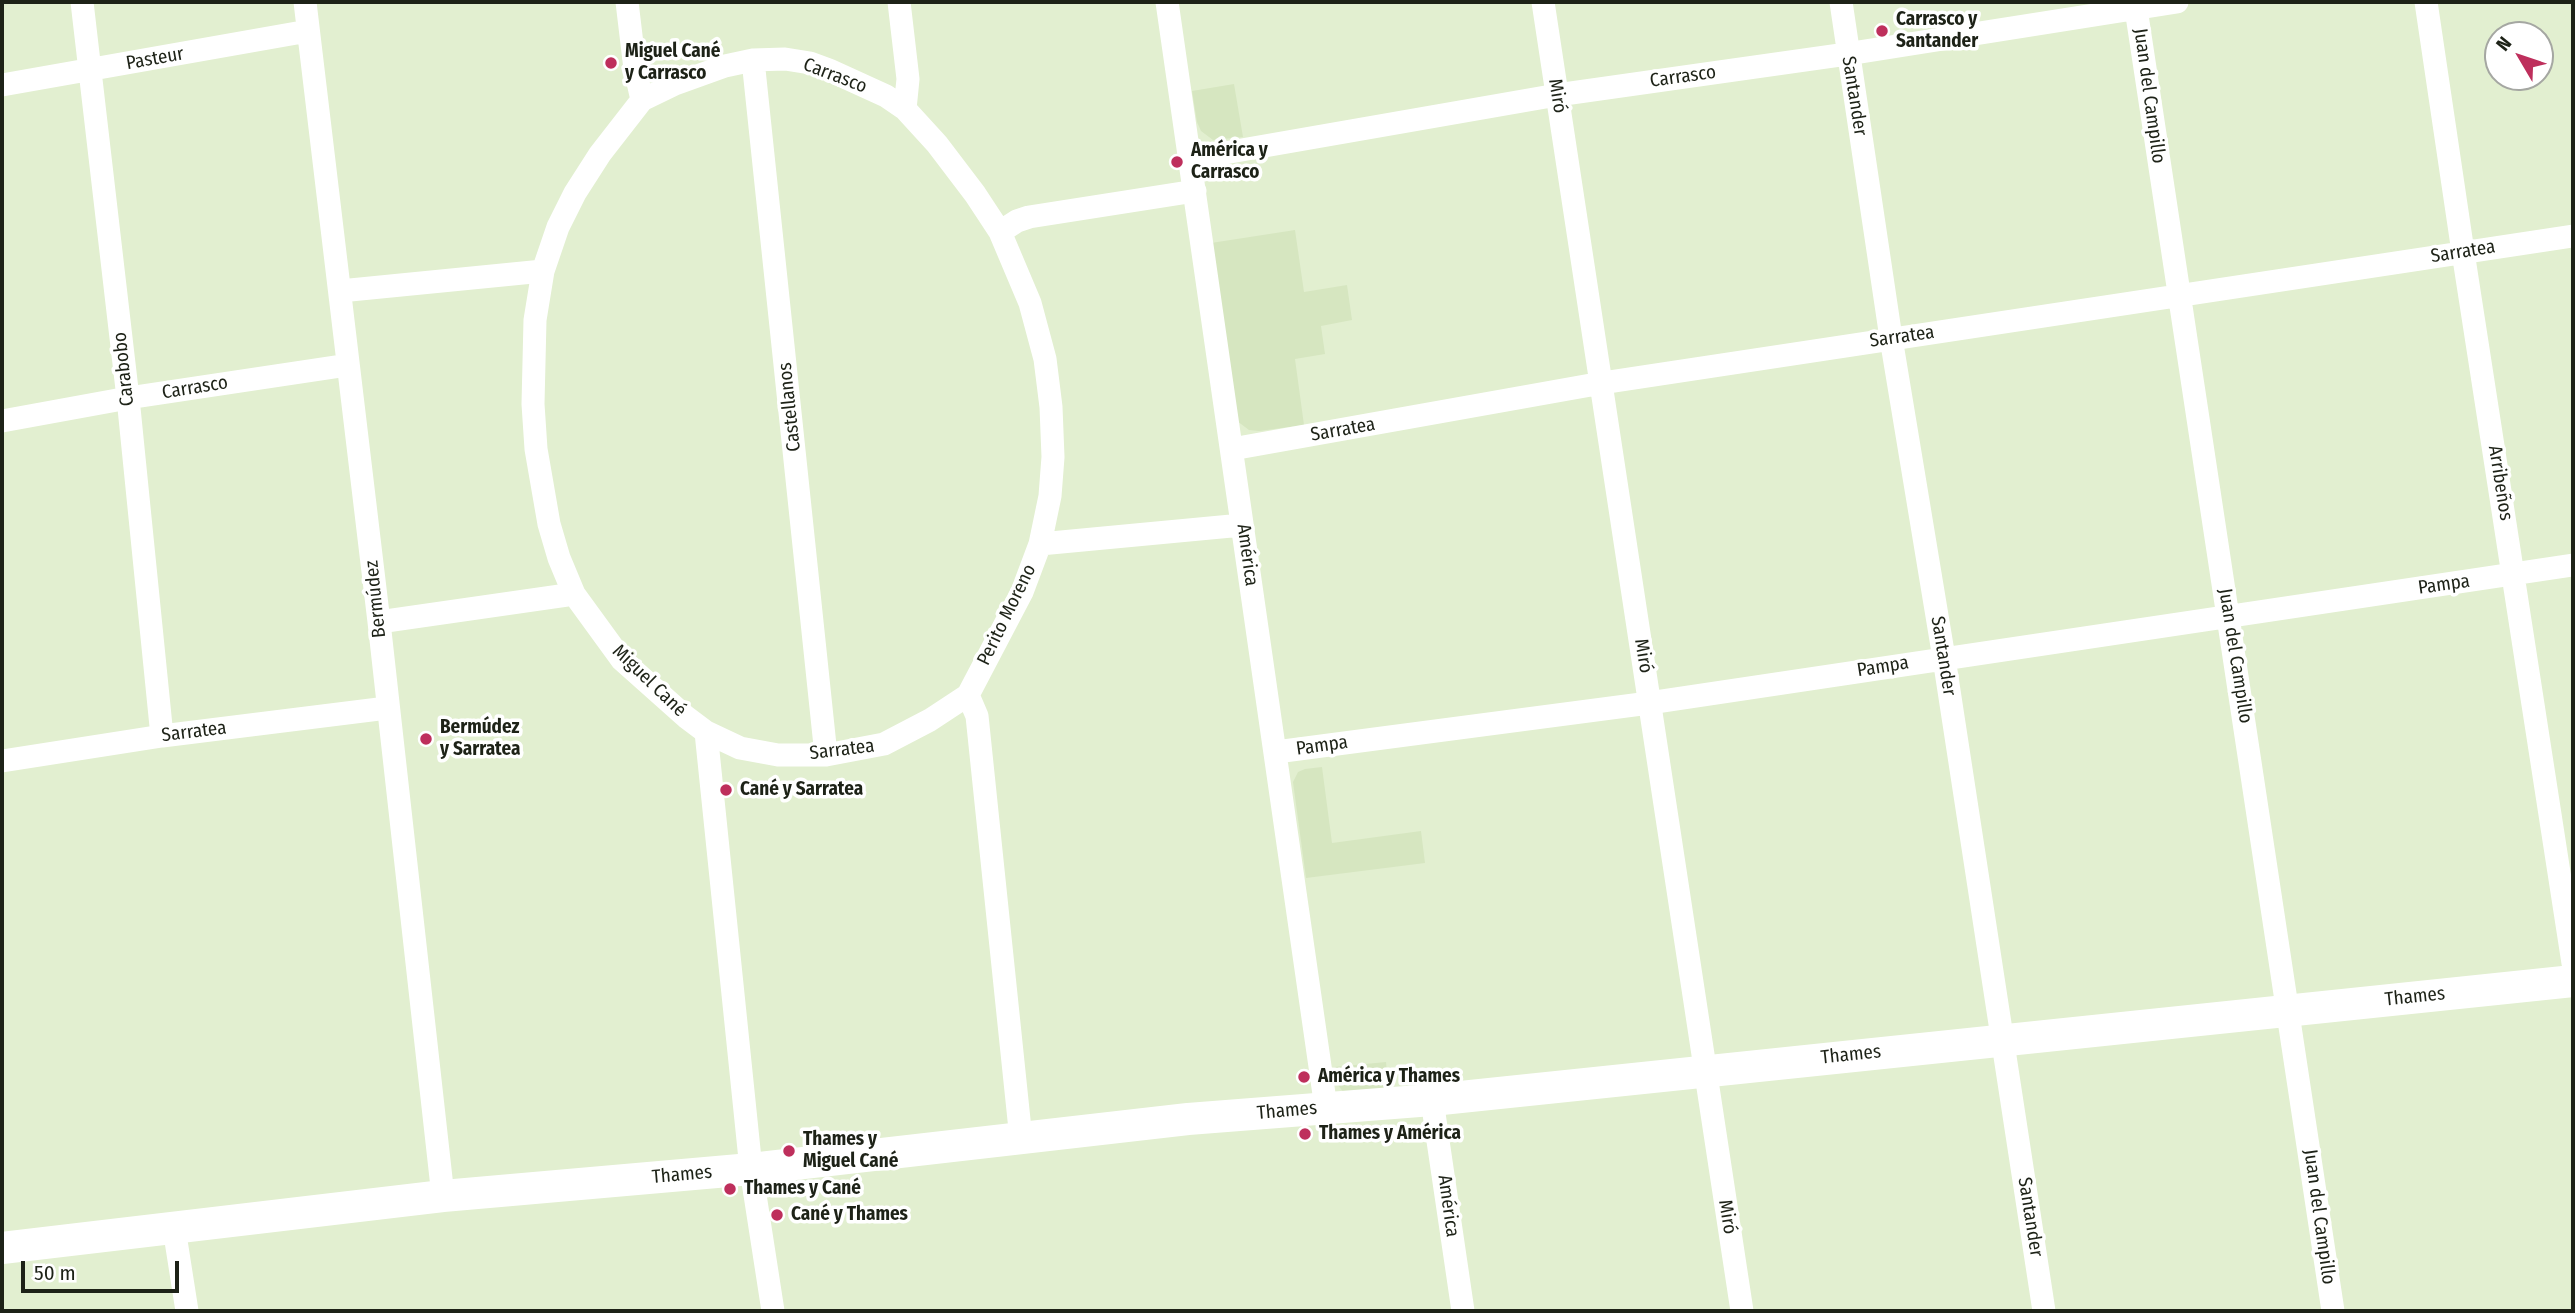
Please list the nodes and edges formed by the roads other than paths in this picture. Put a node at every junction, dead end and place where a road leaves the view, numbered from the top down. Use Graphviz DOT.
graph roads {
  1 [pos="82,2"];
  2 [pos="305,2"];
  3 [pos="627,2"];
  4 [pos="899,2"];
  5 [pos="1167,2"];
  6 [pos="1543,2"];
  7 [pos="1841,2"];
  8 [pos="2177,2"];
  9 [pos="2427,2"];
  10 [pos="2136,5"];
  11 [pos="308,31"];
  12 [pos="1847,54"];
  13 [pos="754,60"];
  14 [pos="90,71"];
  15 [pos="2,85"];
  16 [pos="1557,94"];
  17 [pos="642,100"];
  18 [pos="905,109"];
  19 [pos="1190,159"];
  20 [pos="1195,191"];
  21 [pos="1000,232"];
  22 [pos="2573,236"];
  23 [pos="2463,252"];
  24 [pos="543,271"];
  25 [pos="340,291"];
  26 [pos="2179,296"];
  27 [pos="1891,338"];
  28 [pos="348,365"];
  29 [pos="1602,383"];
  30 [pos="128,398"];
  31 [pos="2,421"];
  32 [pos="1232,449"];
  33 [pos="1242,525"];
  34 [pos="1040,544"];
  35 [pos="2573,565"];
  36 [pos="2515,574"];
  37 [pos="574,594"];
  38 [pos="2229,617"];
  39 [pos="379,622"];
  40 [pos="1944,658"];
  41 [pos="968,695"];
  42 [pos="1649,703"];
  43 [pos="387,708"];
  44 [pos="706,732"];
  45 [pos="162,736"];
  46 [pos="1276,752"];
  47 [pos="826,755"];
  48 [pos="2,761"];
  49 [pos="2573,963"];
  50 [pos="2573,981"];
  51 [pos="2288,1009"];
  52 [pos="2002,1039"];
  53 [pos="1704,1071"];
  54 [pos="1432,1100"];
  55 [pos="1326,1108"];
  56 [pos="1021,1139"];
  57 [pos="751,1169"];
  58 [pos="443,1196"];
  59 [pos="174,1228"];
  60 [pos="2,1248"];
  61 [pos="187,1311"];
  62 [pos="773,1311"];
  63 [pos="1463,1311"];
  64 [pos="1742,1311"];
  65 [pos="2044,1311"];
  66 [pos="2333,1311"];
  1 -- 14 [label="street, Carabobo"];
  2 -- 11 [label="street, Bermúdez"];
  3 -- 17 [label="street"];
  4 -- 18 [label="street"];
  5 -- 19 [label="street, América"];
  6 -- 16 [label="street, Miró"];
  7 -- 12 [label="street, Santander"];
  8 -- 10 [label="street, Carrasco"];
  9 -- 23 [label="street, Arribeños"];
  10 -- 12 [label="street, Carrasco"];
  10 -- 26 [label="street, Juan del Campillo"];
  11 -- 14 [label="street, Pasteur"];
  11 -- 25 [label="street, Bermúdez"];
  12 -- 16 [label="street, Carrasco"];
  12 -- 27 [label="street, Santander"];
  13 -- 17 [label="street, Carrasco"];
  13 -- 18 [label="street, Carrasco"];
  13 -- 47 [label="street, Castellanos"];
  14 -- 15 [label="street, Pasteur"];
  14 -- 30 [label="street, Carabobo"];
  16 -- 19 [label="street, Carrasco"];
  16 -- 29 [label="street, Miró"];
  17 -- 24 [label="street, Miguel Cané"];
  18 -- 21 [label="street, Perito Moreno"];
  19 -- 20 [label="street, América"];
  20 -- 21 [label="street"];
  20 -- 32 [label="street, América"];
  21 -- 34 [label="street, Perito Moreno"];
  22 -- 23 [label="street, Sarratea"];
  23 -- 26 [label="street, Sarratea"];
  23 -- 36 [label="street, Arribeños"];
  24 -- 25 [label="street"];
  24 -- 37 [label="street, Miguel Cané"];
  25 -- 28 [label="street, Bermúdez"];
  26 -- 27 [label="street, Sarratea"];
  26 -- 38 [label="street, Juan del Campillo"];
  27 -- 29 [label="street, Sarratea"];
  27 -- 40 [label="street, Santander"];
  28 -- 30 [label="street, Carrasco"];
  28 -- 39 [label="street, Bermúdez"];
  29 -- 32 [label="street, Sarratea"];
  29 -- 42 [label="street, Miró"];
  30 -- 31 [label="street, Carrasco"];
  30 -- 45 [label="street, Carabobo"];
  32 -- 33 [label="street, América"];
  33 -- 34 [label="street"];
  33 -- 46 [label="street, América"];
  34 -- 41 [label="street, Perito Moreno"];
  35 -- 36 [label="street, Pampa"];
  36 -- 38 [label="street, Pampa"];
  36 -- 49 [label="street, Arribeños"];
  37 -- 39 [label="street"];
  37 -- 44 [label="street, Miguel Cané"];
  38 -- 40 [label="street, Pampa"];
  38 -- 51 [label="street, Juan del Campillo"];
  39 -- 43 [label="street, Bermúdez"];
  40 -- 42 [label="street, Pampa"];
  40 -- 52 [label="street, Santander"];
  41 -- 47 [label="street, Sarratea"];
  41 -- 56 [label="street"];
  42 -- 46 [label="street, Pampa"];
  42 -- 53 [label="street, Miró"];
  43 -- 45 [label="street, Sarratea"];
  43 -- 58 [label="street, Bermúdez"];
  44 -- 47 [label="street, Sarratea"];
  44 -- 57 [label="street"];
  45 -- 48 [label="street, Sarratea"];
  46 -- 55 [label="street, América"];
  50 -- 51 [label="street, Thames"];
  51 -- 52 [label="street, Thames"];
  51 -- 66 [label="street, Juan del Campillo"];
  52 -- 53 [label="street, Thames"];
  52 -- 65 [label="street, Santander"];
  53 -- 54 [label="street, Thames"];
  53 -- 64 [label="street, Miró"];
  54 -- 55 [label="street, Thames"];
  54 -- 63 [label="street, América"];
  55 -- 56 [label="street, Thames"];
  56 -- 57 [label="street, Thames"];
  57 -- 58 [label="street, Thames"];
  57 -- 62 [label="street"];
  58 -- 59 [label="street, Thames"];
  59 -- 60 [label="street, Thames"];
  59 -- 61 [label="street"];
}
